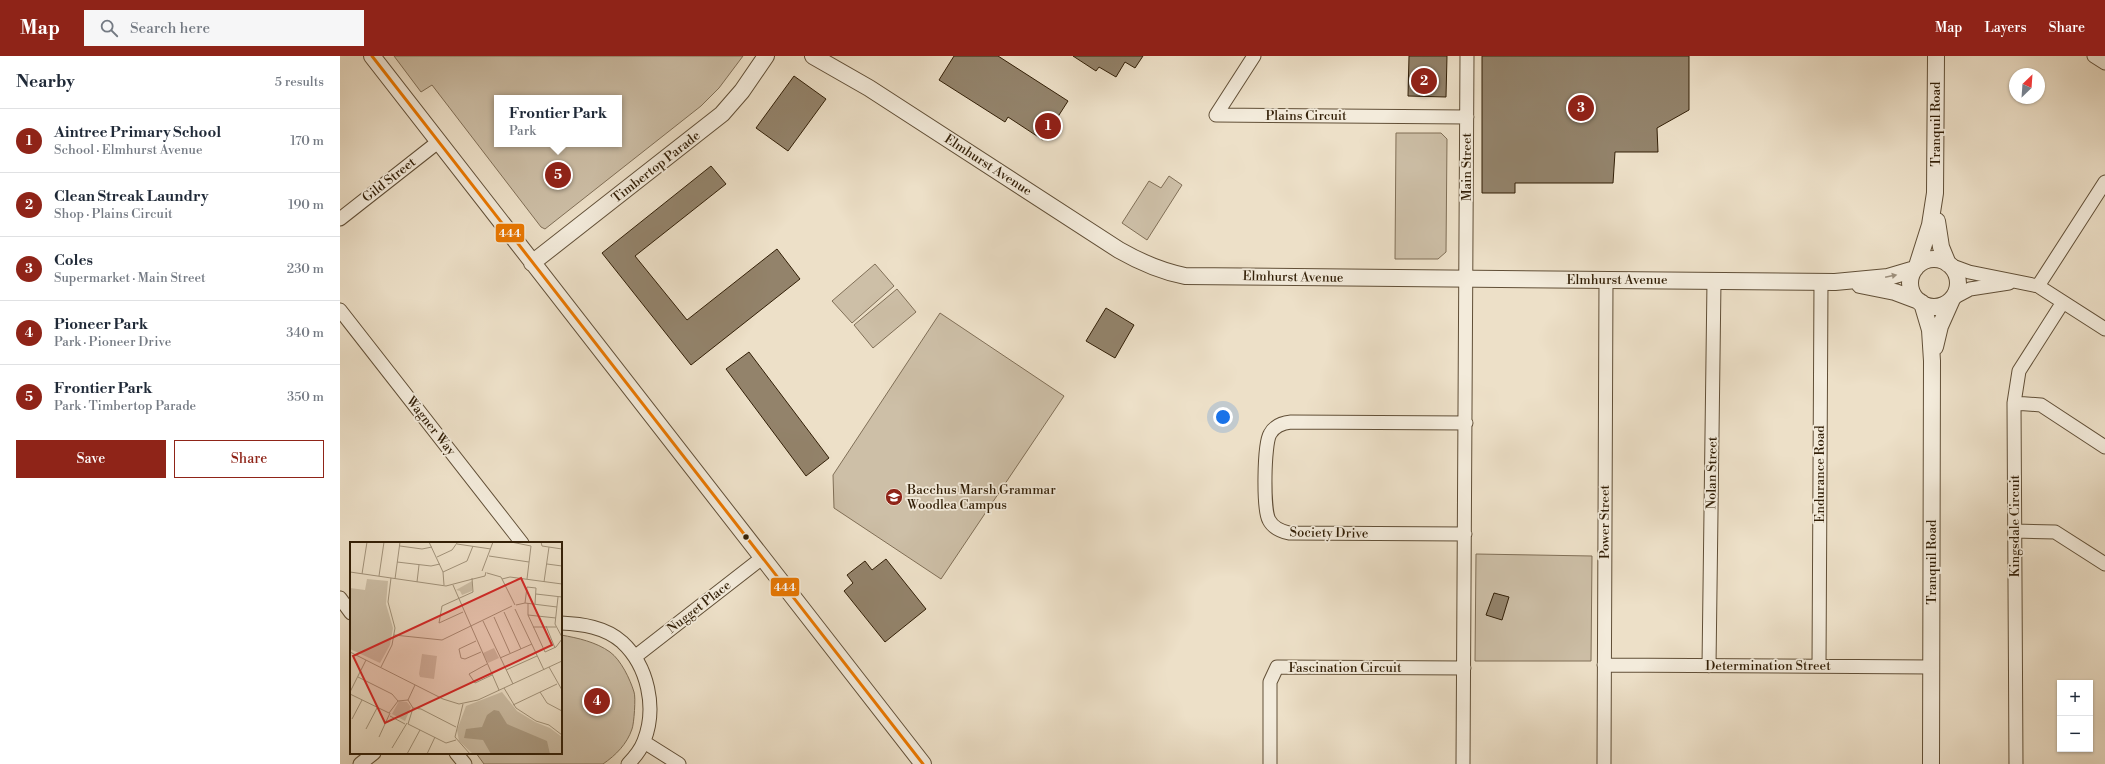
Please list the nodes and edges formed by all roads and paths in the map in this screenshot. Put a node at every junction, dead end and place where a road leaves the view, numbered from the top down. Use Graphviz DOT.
graph roads {
  1 [pos="372,56"];
  2 [pos="766,56"];
  3 [pos="813,56"];
  4 [pos="1254,56"];
  5 [pos="1467,56"];
  6 [pos="1936,56"];
  7 [pos="2094,56"];
  8 [pos="2105,63"];
  9 [pos="1467,117"];
  10 [pos="438,142"];
  11 [pos="2105,182"];
  12 [pos="1935,193"];
  13 [pos="340,218"];
  14 [pos="1937,221"];
  15 [pos="532,263"];
  16 [pos="1949,264"];
  17 [pos="1916,267"];
  18 [pos="1467,279"];
  19 [pos="1606,280"];
  20 [pos="1714,281"];
  21 [pos="1828,282"];
  22 [pos="2014,282"];
  23 [pos="2038,286"];
  24 [pos="1952,298"];
  25 [pos="1921,302"];
  26 [pos="2062,302"];
  27 [pos="340,310"];
  28 [pos="2105,329"];
  29 [pos="1932,361"];
  30 [pos="2014,403"];
  31 [pos="1466,424"];
  32 [pos="2105,447"];
  33 [pos="2015,531"];
  34 [pos="1465,534"];
  35 [pos="521,542"];
  36 [pos="762,558"];
  37 [pos="2105,564"];
  38 [pos="340,598"];
  39 [pos="350,612"];
  40 [pos="562,623"];
  41 [pos="636,656"];
  42 [pos="1604,666"];
  43 [pos="1709,666"];
  44 [pos="1819,666"];
  45 [pos="1931,667"];
  46 [pos="1464,668"];
  47 [pos="644,742"];
  48 [pos="373,754"];
  49 [pos="457,754"];
  50 [pos="360,764"];
  51 [pos="465,764"];
  52 [pos="628,764"];
  53 [pos="679,764"];
  54 [pos="923,764"];
  55 [pos="1270,764"];
  56 [pos="1463,764"];
  57 [pos="1604,764"];
  58 [pos="1931,764"];
  59 [pos="2016,764"];
  1 -- 10 [label="street"];
  2 -- 15 [label="street, Timbertop Parade"];
  3 -- 18 [label="street, Elmhurst Avenue"];
  4 -- 9 [label="street, Plains Circuit"];
  5 -- 9 [label="street, Main Street"];
  6 -- 12 [label="street, Tranquil Road"];
  7 -- 8 [label="street"];
  9 -- 18 [label="street, Main Street"];
  10 -- 13 [label="street, Gild Street"];
  10 -- 15 [label="street"];
  11 -- 23 [label="street"];
  12 -- 14 [label="street, Tranquil Road"];
  12 -- 17 [label="street, Tranquil Road"];
  14 -- 16 [label="street, Tranquil Road"];
  15 -- 36 [label="street"];
  16 -- 17 [label="street"];
  16 -- 22 [label="street"];
  16 -- 24 [label="street"];
  21 -- 17 [label="street, Elmhurst Avenue, one-way"];
  17 -- 25 [label="street"];
  18 -- 19 [label="street, Elmhurst Avenue"];
  18 -- 31 [label="street, Main Street"];
  19 -- 20 [label="street, Elmhurst Avenue"];
  19 -- 42 [label="street, Power Street"];
  20 -- 21 [label="street, Elmhurst Avenue"];
  20 -- 43 [label="street, Nolan Street"];
  21 -- 25 [label="street, Elmhurst Avenue"];
  21 -- 44 [label="street, Endurance Road"];
  22 -- 23 [label="street"];
  22 -- 24 [label="street"];
  23 -- 26 [label="street"];
  24 -- 25 [label="street"];
  24 -- 29 [label="street"];
  25 -- 29 [label="street"];
  26 -- 28 [label="street"];
  26 -- 30 [label="street, Kingsdale Circuit"];
  27 -- 35 [label="street, Wagner Way"];
  29 -- 45 [label="street, Tranquil Road"];
  30 -- 32 [label="street"];
  30 -- 33 [label="street, Kingsdale Circuit"];
  31 -- 34 [label="street, Main Street"];
  31 -- 34 [label="street, Society Drive"];
  33 -- 37 [label="street"];
  33 -- 59 [label="street, Kingsdale Circuit"];
  34 -- 46 [label="street, Main Street"];
  36 -- 41 [label="street, Nugget Place"];
  36 -- 54 [label="street"];
  38 -- 39 [label="street"];
  40 -- 41 [label="street"];
  41 -- 47 [label="street"];
  42 -- 43 [label="street, Determination Street"];
  42 -- 57 [label="street, Power Street"];
  43 -- 44 [label="street, Determination Street"];
  44 -- 45 [label="street, Determination Street"];
  45 -- 58 [label="street, Tranquil Road"];
  46 -- 55 [label="street, Fascination Circuit"];
  46 -- 56 [label="street, Main Street"];
  47 -- 52 [label="street"];
  47 -- 53 [label="street"];
  48 -- 50 [label="street"];
  49 -- 51 [label="street"];
}
